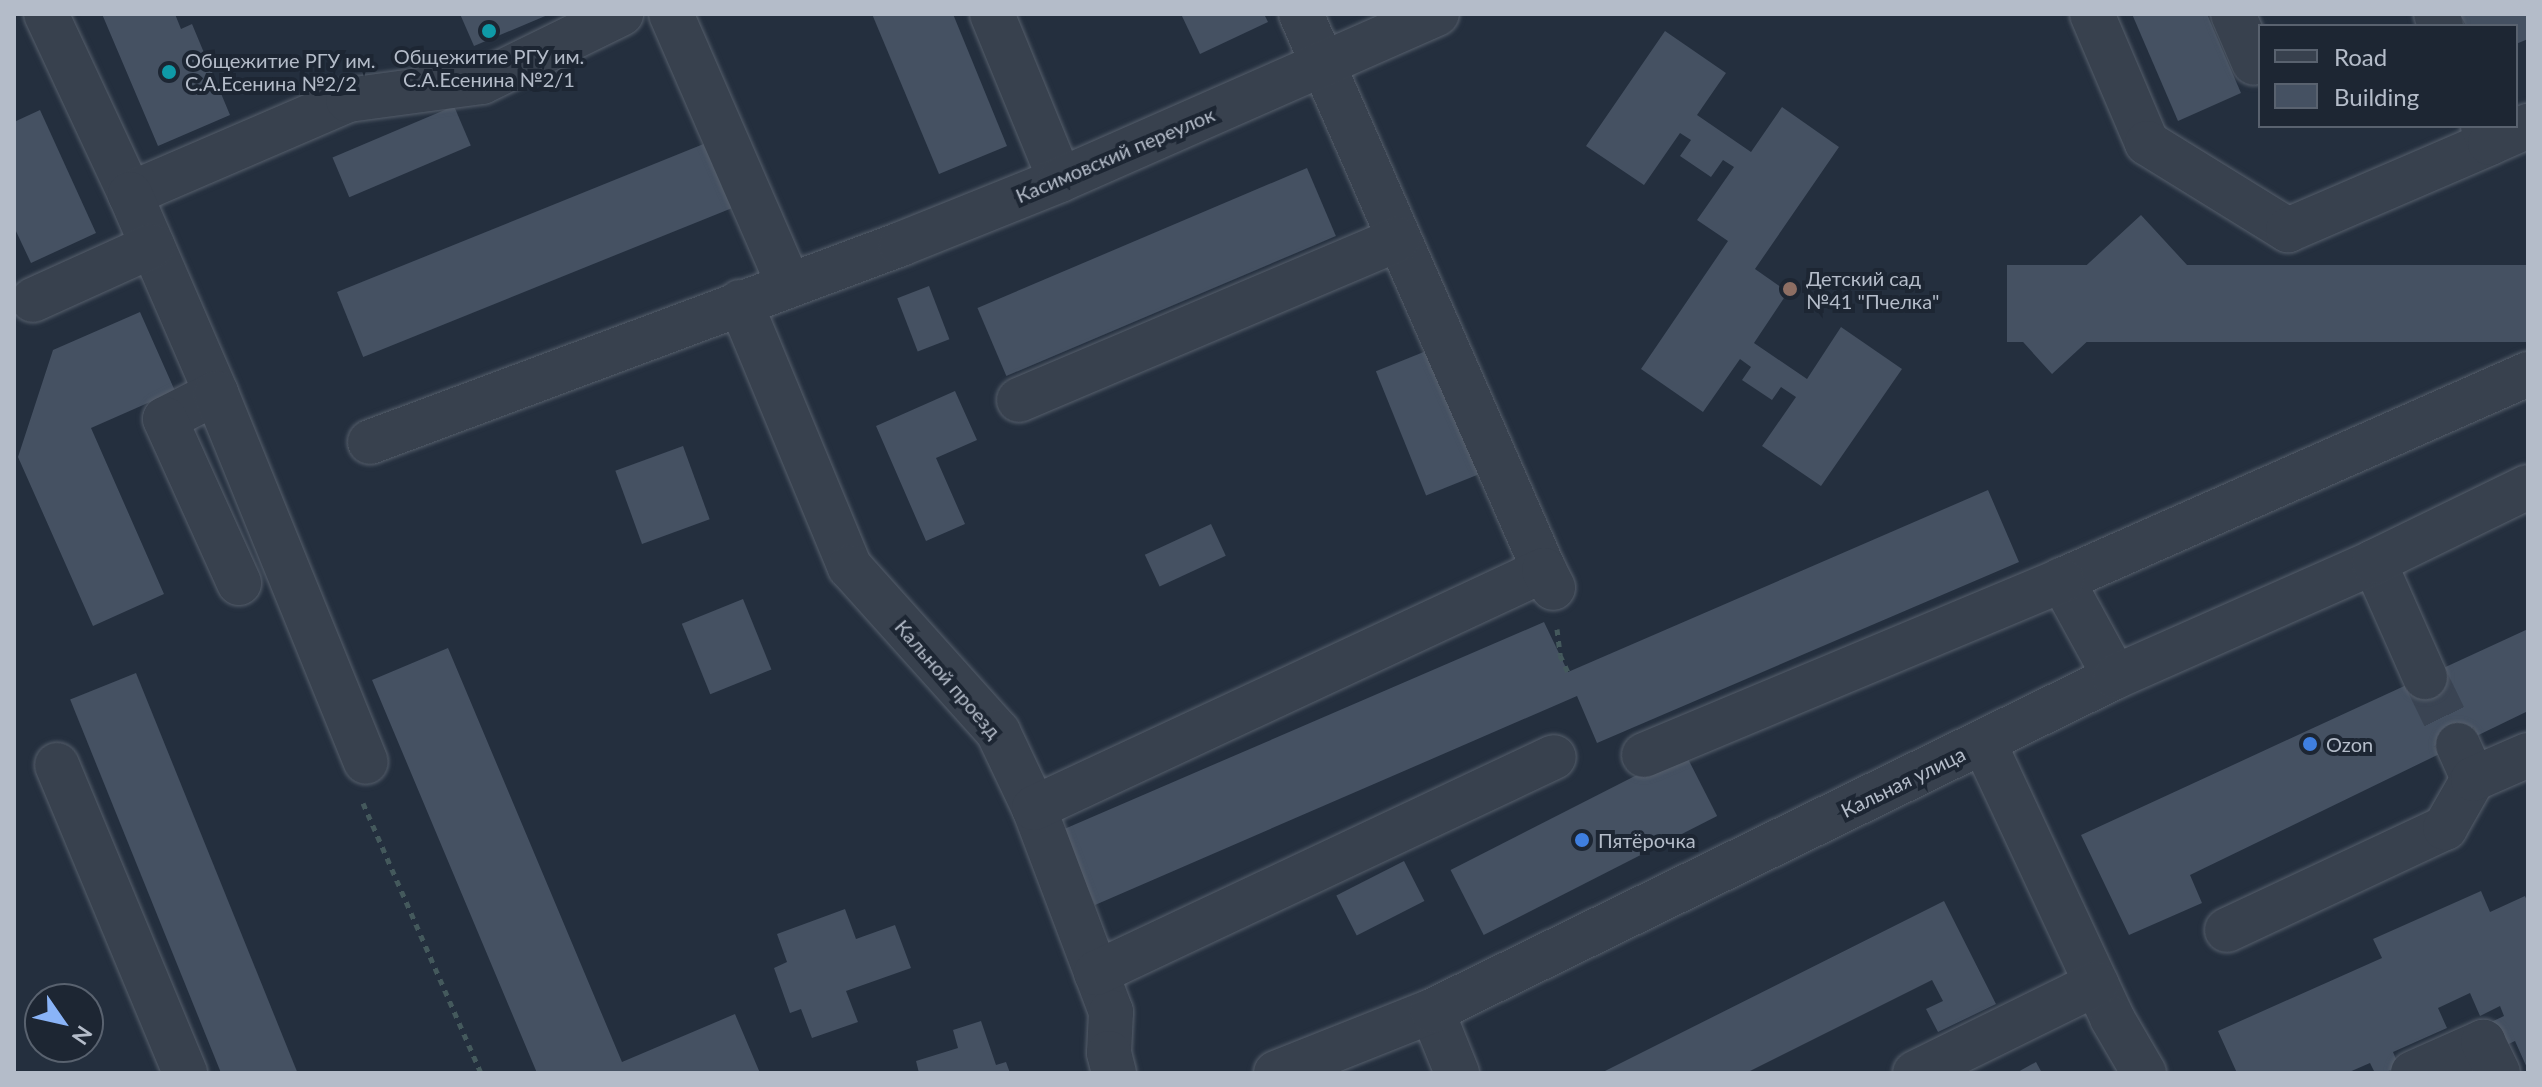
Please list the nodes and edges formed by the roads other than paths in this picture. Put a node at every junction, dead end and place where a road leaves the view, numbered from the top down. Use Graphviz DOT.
graph roads {
  1 [pos="46,14"];
  2 [pos="621,14"];
  3 [pos="671,14"];
  4 [pos="992,14"];
  5 [pos="1301,14"];
  6 [pos="1437,14"];
  7 [pos="2092,14"];
  8 [pos="2233,14"];
  9 [pos="2254,63"];
  10 [pos="1324,65"];
  11 [pos="2500,132"];
  12 [pos="1060,180"];
  13 [pos="130,194"];
  14 [pos="1398,239"];
  15 [pos="152,246"];
  16 [pos="789,286"];
  17 [pos="33,300"];
  18 [pos="740,302"];
  19 [pos="2528,374"];
  20 [pos="216,393"];
  21 [pos="1019,400"];
  22 [pos="370,442"];
  23 [pos="2528,487"];
  24 [pos="2374,562"];
  25 [pos="2062,580"];
  26 [pos="239,583"];
  27 [pos="2115,677"];
  28 [pos="2425,677"];
  29 [pos="1984,743"];
  30 [pos="1644,755"];
  31 [pos="2528,755"];
  32 [pos="1554,757"];
  33 [pos="366,762"];
  34 [pos="57,765"];
  35 [pos="1034,808"];
  36 [pos="2227,930"];
  37 [pos="1096,973"];
  38 [pos="2096,984"];
  39 [pos="1432,1011"];
  40 [pos="185,1073"];
  41 [pos="1114,1073"];
  42 [pos="1276,1073"];
  43 [pos="1457,1073"];
  44 [pos="1915,1073"];
  45 [pos="2144,1073"];
  46 [pos="2413,1073"];
  47 [pos="2498,1073"];
  1 -- 13 [label="street"];
  2 -- 13 [label="street"];
  3 -- 16 [label="street"];
  4 -- 12 [label="street"];
  5 -- 10 [label="street"];
  6 -- 10 [label="street, Касимовский переулок"];
  7 -- 11 [label="street"];
  8 -- 9 [label="street"];
  10 -- 12 [label="street, Касимовский переулок"];
  10 -- 14 [label="street"];
  12 -- 16 [label="street, Касимовский переулок"];
  13 -- 15 [label="street"];
  14 -- 21 [label="street"];
  14 -- 35 [label="street"];
  15 -- 17 [label="street"];
  15 -- 20 [label="street"];
  16 -- 18 [label="street, Касимовский переулок"];
  18 -- 22 [label="street, Касимовский переулок"];
  18 -- 35 [label="street, Кальной проезд"];
  19 -- 25 [label="street"];
  20 -- 26 [label="street"];
  20 -- 33 [label="street"];
  23 -- 24 [label="street, Кальная улица"];
  24 -- 27 [label="street, Кальная улица"];
  24 -- 28 [label="street"];
  25 -- 27 [label="street"];
  25 -- 30 [label="street"];
  27 -- 29 [label="street, Кальная улица"];
  29 -- 38 [label="street"];
  29 -- 39 [label="street, Кальная улица"];
  31 -- 36 [label="street"];
  32 -- 37 [label="street"];
  34 -- 40 [label="street"];
  35 -- 37 [label="street, Кальной проезд"];
  37 -- 41 [label="street, Кальной проезд"];
  38 -- 44 [label="street"];
  38 -- 45 [label="street"];
  39 -- 42 [label="street, Кальная улица"];
  39 -- 43 [label="street"];
  46 -- 47 [label="street"];
}
